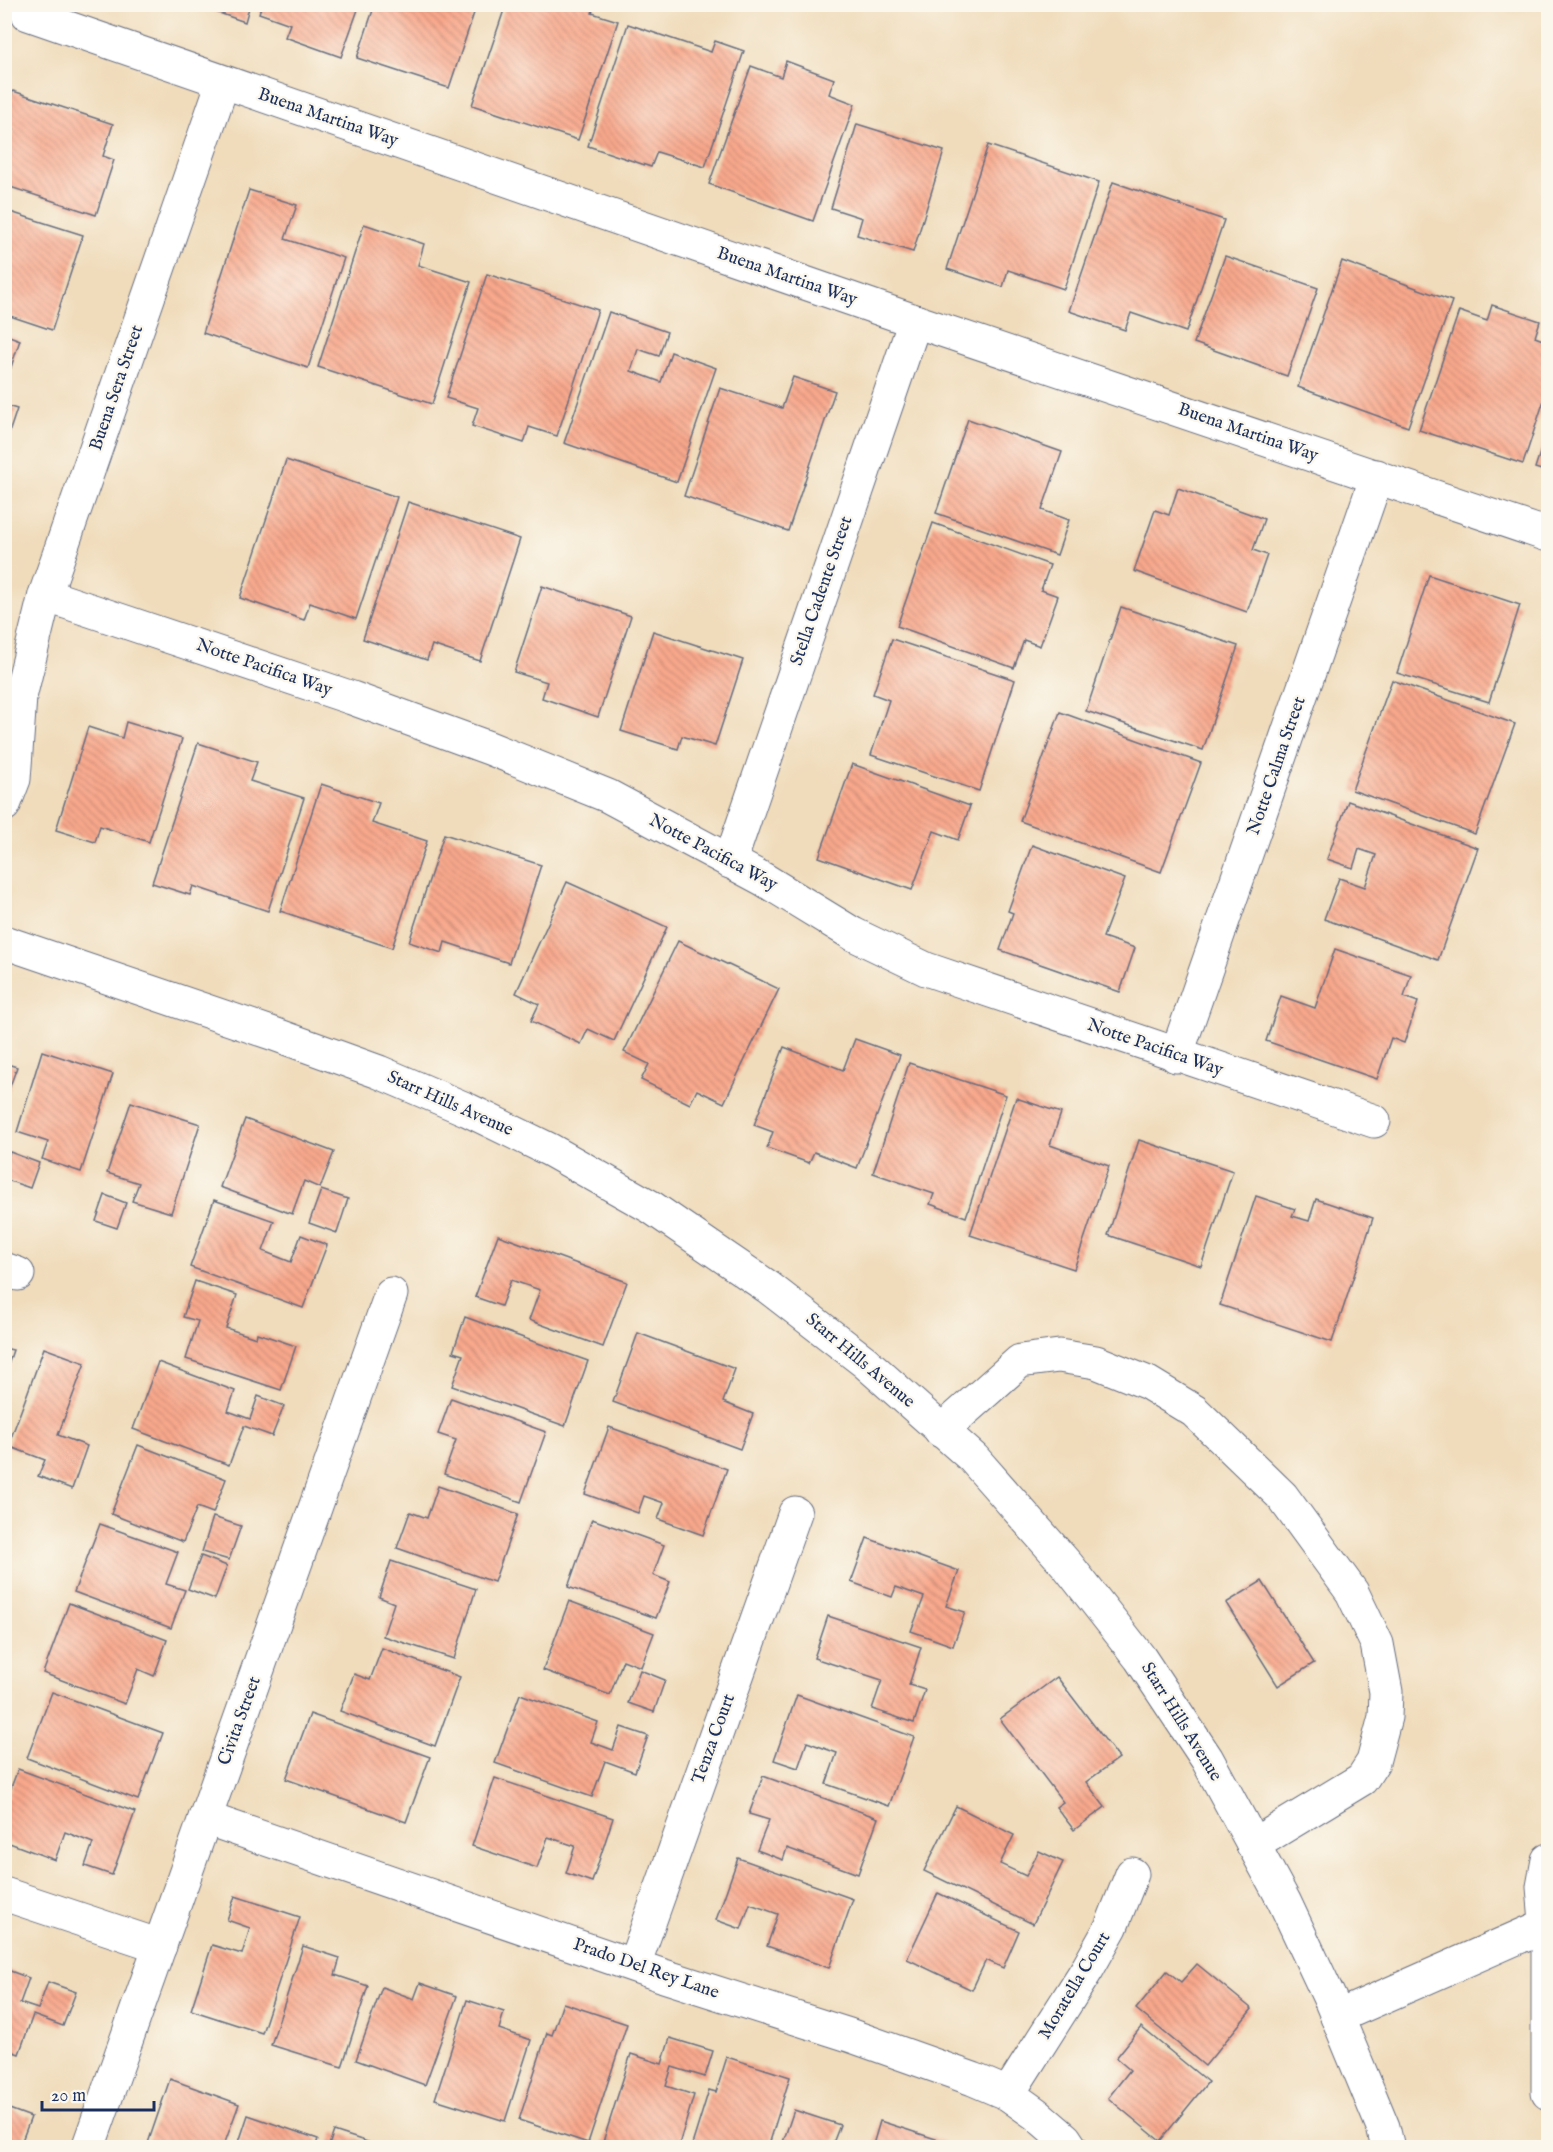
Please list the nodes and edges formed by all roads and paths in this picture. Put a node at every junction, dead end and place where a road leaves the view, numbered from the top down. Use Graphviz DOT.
graph roads {
  1 [pos="28,14"];
  2 [pos="223,82"];
  3 [pos="915,321"];
  4 [pos="1377,476"];
  5 [pos="1548,535"];
  6 [pos="45,595"];
  7 [pos="12,708"];
  8 [pos="4,805"];
  9 [pos="730,862"];
  10 [pos="4,942"];
  11 [pos="1176,1056"];
  12 [pos="1374,1121"];
  13 [pos="391,1294"];
  14 [pos="941,1431"];
  15 [pos="795,1513"];
  16 [pos="205,1818"];
  17 [pos="1253,1845"];
  18 [pos="1548,1860"];
  19 [pos="1132,1874"];
  20 [pos="4,1894"];
  21 [pos="1546,1925"];
  22 [pos="160,1946"];
  23 [pos="634,1965"];
  24 [pos="1337,2017"];
  25 [pos="1548,2093"];
  26 [pos="1008,2094"];
  27 [pos="88,2148"];
  28 [pos="1071,2148"];
  29 [pos="1388,2148"];
  1 -- 2 [label="street, Buena Martina Way"];
  2 -- 3 [label="street, Buena Martina Way"];
  2 -- 6 [label="street, Buena Sera Street"];
  3 -- 4 [label="street, Buena Martina Way"];
  3 -- 9 [label="street, Stella Cadente Street"];
  4 -- 5 [label="street, Buena Martina Way"];
  4 -- 11 [label="street, Notte Calma Street"];
  6 -- 7 [label="street, Buena Sera Street"];
  6 -- 9 [label="street, Notte Pacifica Way"];
  7 -- 8 [label="street, Buena Sera Street"];
  9 -- 11 [label="street, Notte Pacifica Way"];
  10 -- 14 [label="street, Starr Hills Avenue"];
  11 -- 12 [label="street, Notte Pacifica Way"];
  13 -- 16 [label="street, Civita Street"];
  14 -- 17 [label="street, Starr Hills Avenue"];
  14 -- 17 [label="street"];
  15 -- 23 [label="street, Tenza Court"];
  16 -- 22 [label="street, Civita Street"];
  16 -- 23 [label="street, Prado Del Rey Lane"];
  17 -- 24 [label="street, Starr Hills Avenue"];
  18 -- 21 [label="street"];
  19 -- 26 [label="street, Moratella Court"];
  20 -- 22 [label="street"];
  21 -- 24 [label="street"];
  21 -- 25 [label="street"];
  22 -- 27 [label="street, Civita Street"];
  23 -- 26 [label="street, Prado Del Rey Lane"];
  24 -- 29 [label="street, Starr Hills Avenue"];
  26 -- 28 [label="street, Prado Del Rey Lane"];
}
